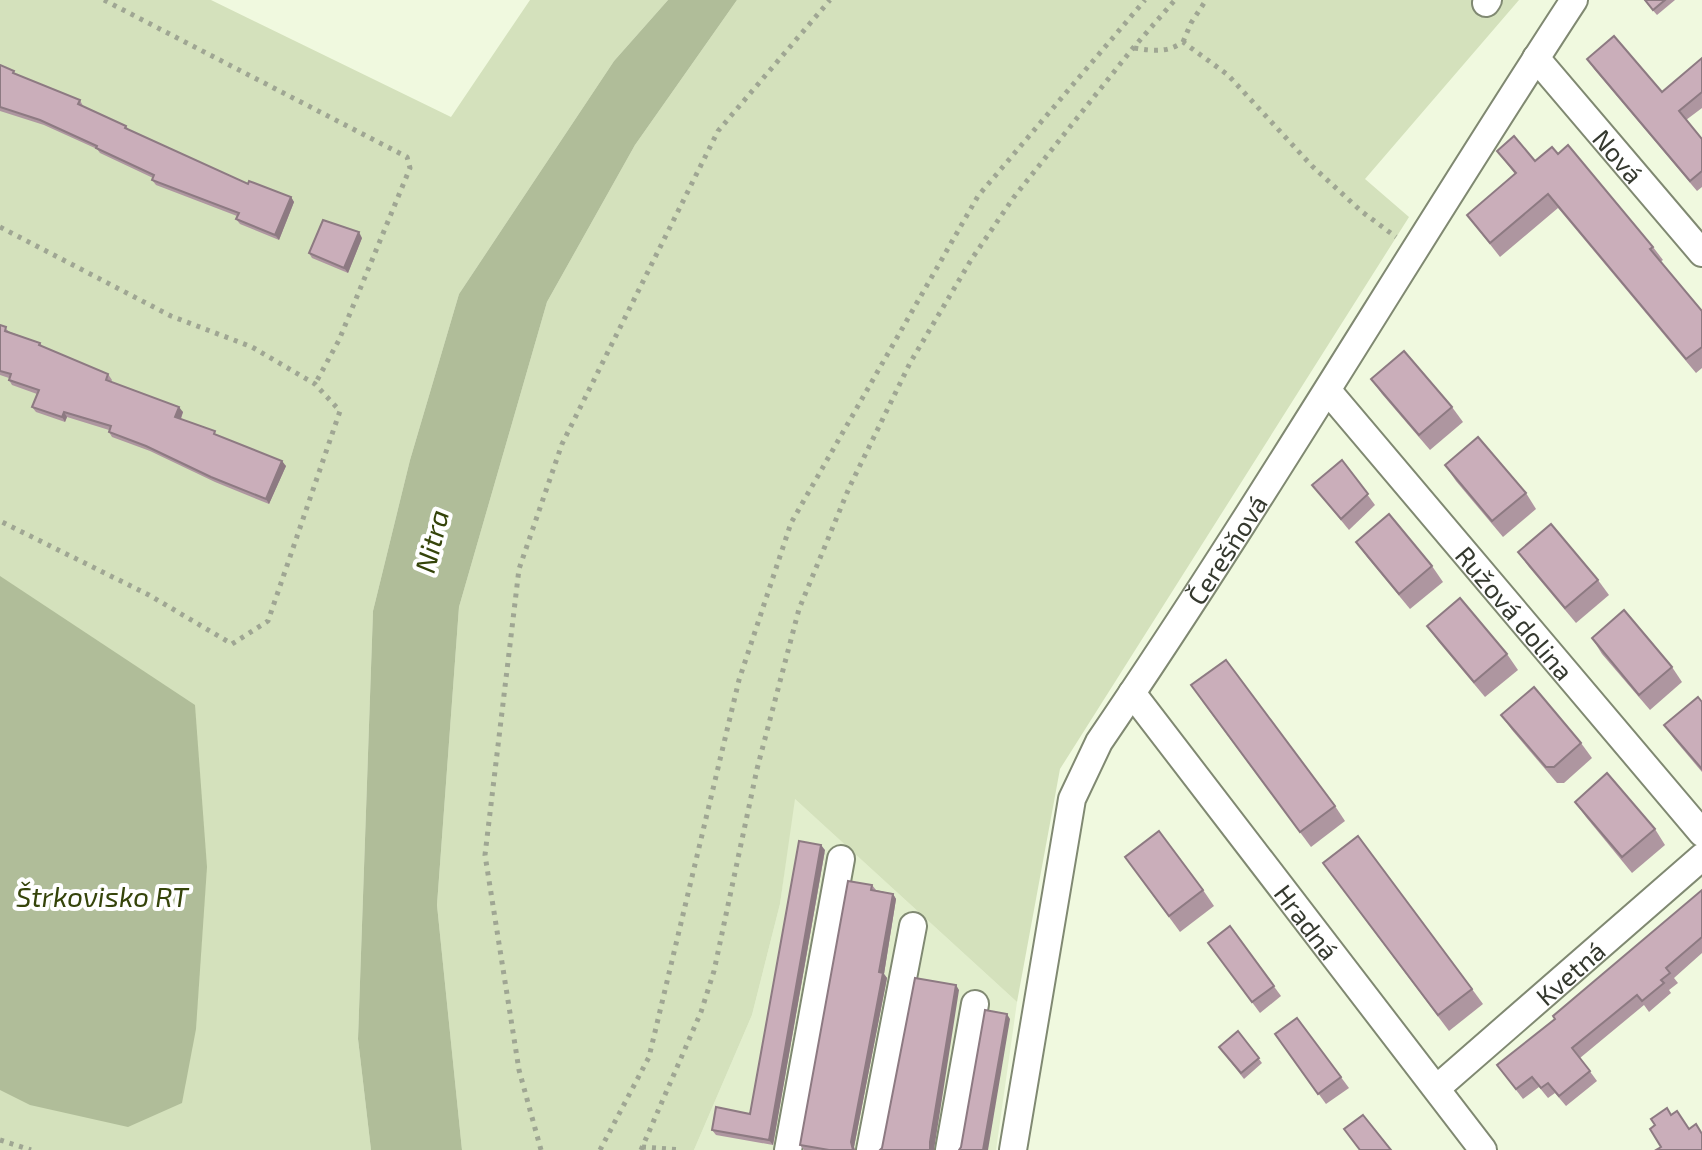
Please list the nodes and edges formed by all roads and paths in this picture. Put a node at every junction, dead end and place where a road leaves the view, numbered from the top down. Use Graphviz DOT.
graph roads {
  1 [pos="104,0"];
  2 [pos="830,0"];
  3 [pos="1145,0"];
  4 [pos="1175,0"];
  5 [pos="1206,0"];
  6 [pos="1574,0"];
  7 [pos="1183,42"];
  8 [pos="1133,48"];
  9 [pos="1536,58"];
  10 [pos="0,227"];
  11 [pos="1414,249"];
  12 [pos="1702,253"];
  13 [pos="315,384"];
  14 [pos="1328,391"];
  15 [pos="0,521"];
  16 [pos="1132,693"];
  17 [pos="1702,833"];
  18 [pos="1702,857"];
  19 [pos="841,859"];
  20 [pos="913,926"];
  21 [pos="975,1004"];
  22 [pos="1437,1088"];
  23 [pos="0,1140"];
  24 [pos="642,1148"];
  25 [pos="31,1150"];
  26 [pos="541,1150"];
  27 [pos="600,1150"];
  28 [pos="681,1150"];
  29 [pos="788,1150"];
  30 [pos="870,1150"];
  31 [pos="949,1150"];
  32 [pos="1013,1150"];
  33 [pos="1483,1150"];
  1 -- 13 [label="path"];
  2 -- 26 [label="path"];
  3 -- 27 [label="path"];
  4 -- 8 [label="path"];
  5 -- 7 [label="path"];
  6 -- 9 [label="street, Čerešňová"];
  7 -- 8 [label="path"];
  7 -- 11 [label="path"];
  8 -- 24 [label="path"];
  9 -- 11 [label="street, Čerešňová"];
  9 -- 12 [label="street, Nová"];
  10 -- 13 [label="path"];
  11 -- 14 [label="street, Čerešňová"];
  13 -- 15 [label="path"];
  14 -- 16 [label="street, Čerešňová"];
  14 -- 17 [label="street, Ružová dolina"];
  16 -- 22 [label="street, Hradná"];
  16 -- 32 [label="street, Čerešňová"];
  18 -- 22 [label="street, Kvetná"];
  19 -- 29 [label="street"];
  20 -- 30 [label="street"];
  21 -- 31 [label="street"];
  22 -- 33 [label="street, Hradná"];
  23 -- 25 [label="path"];
  24 -- 28 [label="path"];
}
